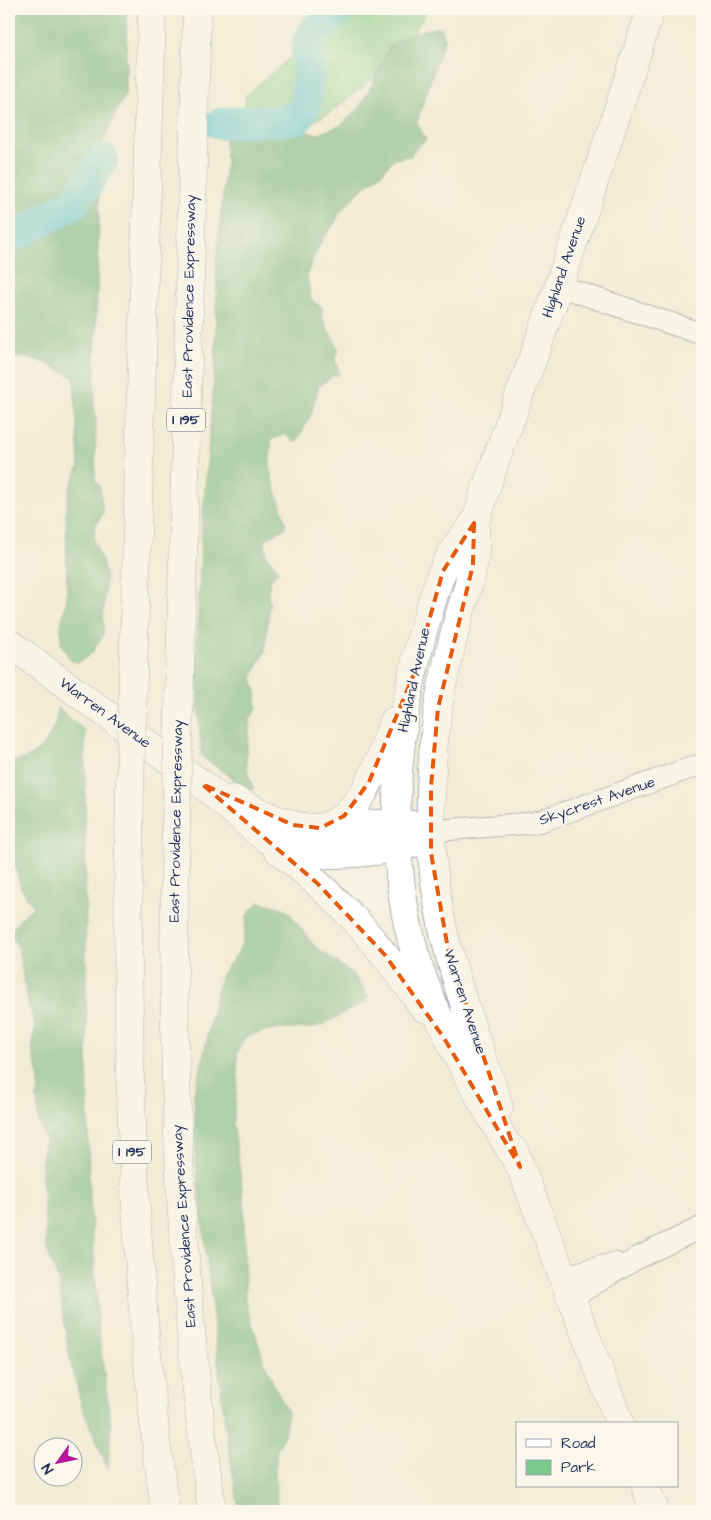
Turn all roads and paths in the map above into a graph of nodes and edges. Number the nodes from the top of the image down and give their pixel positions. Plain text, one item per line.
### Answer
1 (152, 9) edge
2 (197, 9) edge
3 (650, 9) edge
4 (559, 286) junction
5 (702, 334) edge
6 (474, 523) junction
7 (9, 642) edge
8 (414, 674) junction
9 (702, 764) edge
10 (202, 784) junction
11 (320, 828) junction
12 (430, 832) junction
13 (397, 836) junction
14 (265, 838) junction
15 (475, 1090) junction
16 (520, 1167) junction
17 (702, 1227) edge
18 (567, 1288) junction
19 (619, 1422) edge
20 (646, 1488) edge
21 (165, 1511) edge
22 (212, 1511) edge
23 (654, 1511) edge

1 - 21 main road, I 195, bridge
2 - 22 main road, East Providence Expressway / I 195, bridge
3 - 4 main road, Highland Avenue
4 - 5 street
4 - 6 main road, Highland Avenue
6 - 8 main road, Highland Avenue
6 - 12 main road, Highland Avenue
7 - 10 main road, Warren Avenue
8 - 11 main road
8 - 13 main road, Highland Avenue
9 - 12 street, Skycrest Avenue
10 - 11 main road, Warren Avenue
10 - 14 main road, Warren Avenue
11 - 13 main road, Warren Avenue
12 - 13 main road, Warren Avenue
12 - 16 main road, Warren Avenue
13 - 14 main road, Warren Avenue
13 - 15 main road, Warren Avenue
14 - 15 main road
15 - 16 main road, Warren Avenue
16 - 18 main road, Warren Avenue
17 - 18 street
18 - 19 main road, Warren Avenue
20 - 23 main road

